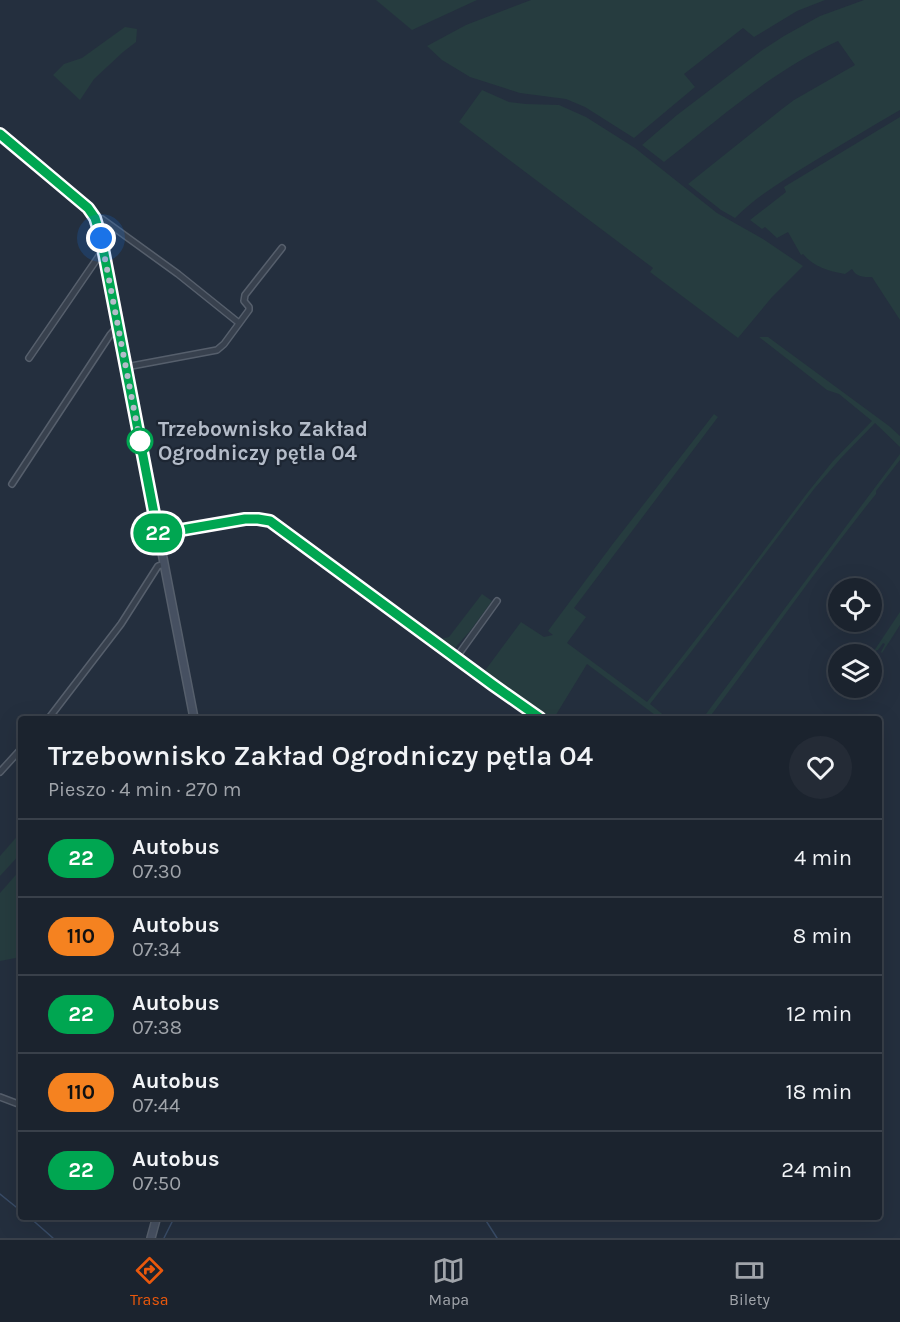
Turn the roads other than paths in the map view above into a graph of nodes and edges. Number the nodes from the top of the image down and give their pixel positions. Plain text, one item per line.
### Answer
1 (0, 134) edge
2 (95, 218) junction
3 (282, 248) dead end
4 (104, 253) junction
5 (239, 323) junction
6 (118, 326) junction
7 (29, 358) dead end
8 (126, 367) junction
9 (12, 484) dead end
10 (158, 534) junction
11 (164, 564) junction
12 (497, 601) dead end
13 (456, 658) junction
14 (51, 716) edge
15 (194, 716) edge
16 (537, 716) edge
17 (18, 752) edge
18 (0, 772) edge
19 (0, 1096) edge
20 (18, 1104) edge
21 (156, 1220) edge
22 (151, 1238) edge

1 - 2 street
2 - 4 street
2 - 5 street
3 - 5 street
4 - 6 street
4 - 7 street
5 - 8 street
6 - 8 street
6 - 9 street
8 - 10 street
10 - 11 street
10 - 13 street
11 - 14 street
11 - 15 street
12 - 13 street
13 - 16 street
17 - 18 street
19 - 20 street
21 - 22 street

